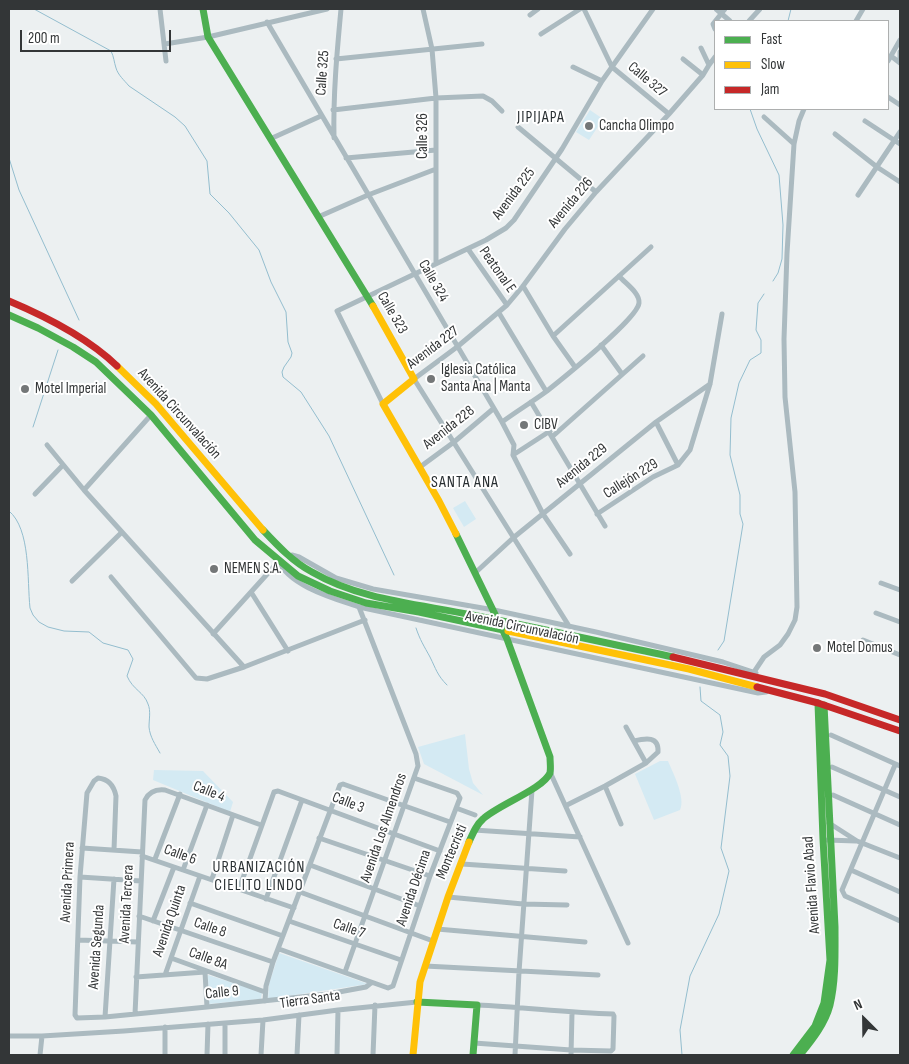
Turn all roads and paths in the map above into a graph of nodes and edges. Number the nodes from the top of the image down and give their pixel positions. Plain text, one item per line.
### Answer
1 (160, 9) edge
2 (203, 9) edge
3 (327, 9) edge
4 (341, 9) edge
5 (424, 9) edge
6 (538, 9) edge
7 (582, 9) edge
8 (653, 9) edge
9 (716, 9) edge
10 (760, 9) edge
11 (863, 9) edge
12 (724, 11) edge
13 (530, 15) dead end
14 (750, 20) edge
15 (857, 20) edge
16 (266, 22) junction
17 (541, 34) dead end
18 (208, 36) junction
19 (900, 40) edge
20 (165, 44) junction
21 (482, 44) dead end
22 (701, 48) dead end
23 (432, 49) junction
24 (900, 52) edge
25 (714, 58) edge
26 (890, 58) edge
27 (683, 59) dead end
28 (336, 60) junction
29 (166, 61) dead end
30 (900, 63) edge
31 (709, 65) junction
32 (573, 67) dead end
33 (612, 67) junction
34 (703, 75) junction
35 (602, 81) junction
36 (436, 98) junction
37 (889, 98) edge
38 (900, 105) edge
39 (333, 110) junction
40 (804, 110) edge
41 (502, 111) dead end
42 (669, 114) junction
43 (321, 116) junction
44 (764, 117) dead end
45 (865, 121) dead end
46 (518, 127) dead end
47 (900, 132) edge
48 (834, 134) dead end
49 (334, 138) junction
50 (270, 139) junction
51 (895, 140) junction
52 (794, 144) junction
53 (900, 144) edge
54 (436, 150) junction
55 (346, 158) junction
56 (556, 158) junction
57 (877, 167) junction
58 (436, 169) junction
59 (900, 182) edge
60 (596, 192) junction
61 (368, 195) junction
62 (858, 195) dead end
63 (318, 217) junction
64 (651, 247) dead end
65 (468, 249) junction
66 (436, 263) junction
67 (414, 274) junction
68 (619, 276) junction
69 (523, 286) junction
70 (367, 296) junction
71 (9, 301) edge
72 (507, 305) junction
73 (499, 313) junction
74 (722, 314) dead end
75 (9, 315) edge
76 (553, 336) junction
77 (601, 345) junction
78 (457, 347) junction
79 (643, 356) dead end
80 (575, 367) junction
81 (622, 374) junction
82 (414, 379) junction
83 (710, 384) junction
84 (546, 391) junction
85 (531, 402) junction
86 (383, 404) junction
87 (493, 409) junction
88 (150, 415) junction
89 (168, 418) junction
90 (502, 422) junction
91 (656, 422) junction
92 (160, 426) junction
93 (551, 434) junction
94 (454, 442) junction
95 (47, 445) dead end
96 (512, 455) junction
97 (63, 465) junction
98 (678, 465) junction
99 (420, 467) junction
100 (579, 484) junction
101 (84, 490) junction
102 (35, 494) dead end
103 (543, 514) junction
104 (597, 514) junction
105 (605, 526) dead end
106 (122, 532) junction
107 (513, 538) junction
108 (285, 553) junction
109 (570, 554) dead end
110 (279, 561) junction
111 (475, 572) junction
112 (110, 577) dead end
113 (72, 580) dead end
114 (881, 583) dead end
115 (900, 590) edge
116 (251, 592) junction
117 (359, 607) junction
118 (494, 610) junction
119 (876, 613) dead end
120 (365, 620) junction
121 (900, 622) edge
122 (569, 626) junction
123 (213, 634) junction
124 (507, 639) junction
125 (863, 640) dead end
126 (288, 651) junction
127 (900, 655) edge
128 (244, 667) junction
129 (754, 672) junction
130 (775, 682) junction
131 (773, 691) junction
132 (821, 704) junction
133 (900, 720) edge
134 (626, 727) dead end
135 (900, 731) edge
136 (831, 735) dead end
137 (634, 741) junction
138 (646, 763) junction
139 (898, 765) edge
140 (832, 767) dead end
141 (550, 772) junction
142 (414, 778) junction
143 (605, 786) junction
144 (532, 790) junction
145 (884, 790) junction
146 (180, 794) junction
147 (833, 795) dead end
148 (147, 796) joint
149 (900, 797) edge
150 (302, 800) junction
151 (207, 805) junction
152 (405, 805) junction
153 (566, 805) junction
154 (456, 808) junction
155 (329, 809) junction
156 (874, 813) junction
157 (233, 815) junction
158 (475, 815) dead end
159 (450, 822) junction
160 (826, 823) junction
161 (261, 824) junction
162 (621, 824) dead end
163 (900, 825) edge
164 (474, 830) junction
165 (395, 834) junction
166 (528, 834) junction
167 (580, 837) junction
168 (319, 838) junction
169 (826, 839) junction
170 (859, 842) junction
171 (82, 848) junction
172 (114, 850) junction
173 (440, 851) junction
174 (142, 854) junction
175 (900, 858) edge
176 (155, 859) junction
177 (385, 861) junction
178 (462, 864) junction
179 (310, 865) junction
180 (174, 867) junction
181 (526, 868) junction
182 (183, 870) junction
183 (851, 870) junction
184 (565, 871) dead end
185 (200, 876) junction
186 (430, 876) junction
187 (80, 877) junction
188 (114, 879) junction
189 (212, 879) junction
190 (141, 881) junction
191 (239, 889) junction
192 (376, 889) junction
193 (300, 892) junction
194 (900, 892) edge
195 (448, 897) junction
196 (266, 899) junction
197 (190, 903) junction
198 (523, 904) junction
199 (567, 905) dead end
200 (420, 906) junction
201 (294, 908) junction
202 (900, 914) edge
203 (139, 916) junction
204 (366, 918) junction
205 (153, 921) junction
206 (289, 921) junction
207 (899, 921) edge
208 (437, 929) junction
209 (180, 931) junction
210 (411, 934) junction
211 (283, 936) junction
212 (521, 936) junction
213 (78, 940) junction
214 (433, 941) junction
215 (109, 942) junction
216 (138, 942) junction
217 (585, 942) dead end
218 (628, 943) dead end
219 (356, 945) junction
220 (279, 949) junction
221 (171, 958) junction
222 (401, 960) junction
223 (273, 962) junction
224 (425, 966) junction
225 (205, 972) junction
226 (345, 972) junction
227 (519, 972) junction
228 (165, 975) junction
229 (598, 975) dead end
230 (136, 977) junction
231 (371, 982) junction
232 (265, 992) junction
233 (265, 1001) junction
234 (417, 1002) junction
235 (375, 1005) junction
236 (477, 1005) junction
237 (207, 1007) junction
238 (518, 1007) junction
239 (338, 1010) junction
240 (572, 1013) junction
241 (135, 1014) junction
242 (299, 1015) junction
243 (75, 1016) joint
244 (105, 1017) junction
245 (262, 1020) junction
246 (225, 1023) junction
247 (208, 1024) junction
248 (165, 1027) junction
249 (9, 1036) edge
250 (42, 1036) junction
251 (474, 1043) junction
252 (516, 1046) junction
253 (571, 1053) edge
254 (40, 1055) edge
255 (165, 1055) edge
256 (207, 1055) edge
257 (225, 1055) edge
258 (261, 1055) edge
259 (297, 1055) edge
260 (337, 1055) edge
261 (373, 1055) edge
262 (413, 1055) edge
263 (473, 1055) edge
264 (515, 1055) edge
265 (793, 1055) edge
266 (800, 1055) edge

1 - 20 street
2 - 18 main road, Calle 323
3 - 16 street
4 - 28 street, Calle 325
5 - 23 street, Calle 326
6 - 13 street
7 - 17 street
7 - 33 street, Calle 327
8 - 33 street, Avenida 225
9 - 12 street
10 - 14 street
11 - 15 street
16 - 18 street
16 - 43 street, Calle 324
18 - 20 street
18 - 50 main road, Calle 323
19 - 26 street
20 - 29 street
21 - 23 street
22 - 31 street
23 - 28 street
23 - 36 street, Calle 326
24 - 30 street
25 - 31 street, Avenida 226
26 - 30 street
27 - 34 street
28 - 39 street, Calle 325
31 - 34 street, Avenida 226
32 - 35 street
33 - 35 street, Avenida 225
33 - 42 street, Calle 327
34 - 42 street, Avenida 226
35 - 56 street, Avenida 225
36 - 39 street
36 - 41 street
36 - 54 street, Calle 326
37 - 38 street
39 - 49 street, Calle 325
40 - 52 street
42 - 60 street, Avenida 226
43 - 49 street, Calle 324
43 - 50 street
44 - 52 street
45 - 51 street
46 - 56 street
47 - 51 street
48 - 57 street
49 - 55 street, Calle 324
50 - 63 main road, Calle 323
51 - 53 street
51 - 57 street
52 - 129 street
54 - 55 street
54 - 58 street, Calle 326
55 - 61 street, Calle 324
56 - 60 street
56 - 65 street, Avenida 225
57 - 59 street
57 - 62 street
58 - 61 street
58 - 66 street, Calle 326
60 - 69 street, Avenida 226
61 - 63 street
61 - 67 street, Calle 324
63 - 70 main road, Calle 323
64 - 68 street
65 - 66 street, Avenida 225
65 - 72 street, Peatonal E
66 - 67 street, Avenida 225
67 - 70 street, Avenida 225
67 - 78 street, Calle 324
68 - 76 street
68 - 77 street
69 - 72 street, Avenida 226
69 - 76 street
70 - 82 main road, Calle 323
70 - 86 street, Avenida 225
71 - 89 main road, Avenida Circunvalación
72 - 73 street, Avenida 226
73 - 78 street, Avenida 227
73 - 84 street
74 - 83 street
75 - 88 main road, Avenida Circunvalación
76 - 80 street
77 - 80 street
77 - 81 street
78 - 82 street, Avenida 227
78 - 87 street, Calle 324
79 - 81 street
80 - 84 street
81 - 93 street
82 - 86 main road, Avenida 227
82 - 94 street, Calle 323
83 - 91 street, Avenida 229
83 - 98 street
84 - 85 street
85 - 90 street
85 - 93 street
86 - 99 main road
87 - 90 street, Calle 324
87 - 94 street, Avenida 228
88 - 92 main road, Avenida Circunvalación
88 - 101 street
89 - 92 main road
89 - 108 main road, Avenida Circunvalación
90 - 96 street, Calle 324
91 - 98 street
91 - 100 street, Avenida 229
92 - 110 main road, Avenida Circunvalación
93 - 96 street
93 - 100 street
94 - 99 street, Avenida 228
94 - 107 street, Calle 323
95 - 97 street
96 - 103 street, Calle 324
97 - 101 street
97 - 102 street
98 - 104 street, Callejón 229
99 - 111 main road
100 - 103 street, Avenida 229
100 - 104 street
101 - 106 street
103 - 107 street, Avenida 229
103 - 109 street, Calle 324
104 - 105 street
106 - 113 street
106 - 123 street
107 - 111 street, Avenida 229
107 - 122 street, Calle 323
108 - 118 street, Avenida Circunvalación
108 - 130 main road, Avenida Circunvalación
110 - 116 street
110 - 117 street, Avenida Circunvalación
110 - 131 main road, Avenida Circunvalación
111 - 118 main road
112 - 128 street
114 - 115 street
116 - 123 street
116 - 126 street
117 - 120 street, Avenida Los Almendros
117 - 124 street, Avenida Circunvalación
118 - 122 street, Avenida Circunvalación
118 - 124 main road
119 - 121 street
120 - 126 street
120 - 142 street, Avenida Los Almendros
122 - 129 street, Avenida Circunvalación
123 - 128 street
124 - 131 street, Avenida Circunvalación
124 - 141 main road
125 - 127 street
126 - 128 street
129 - 130 street, Avenida Circunvalación
130 - 133 main road, Avenida Circunvalación
131 - 132 main road, Avenida Circunvalación
132 - 135 main road, Avenida Circunvalación
132 - 160 main road, Avenida Flavio Abad
134 - 137 street
136 - 139 street
137 - 138 street
137 - 138 street
138 - 143 street
139 - 145 street
140 - 145 street
141 - 144 main road, Montecristi
141 - 153 street
142 - 152 street, Avenida Los Almendros
142 - 154 street, Avenida Décima
143 - 153 street
143 - 162 street
144 - 164 main road, Montecristi
144 - 166 street
145 - 149 street
145 - 156 street
146 - 148 street, Calle 4
146 - 151 street, Calle 4
146 - 176 street
147 - 156 street
148 - 174 street, Avenida Tercera
150 - 155 street, Calle 3
150 - 161 street, Calle 3
150 - 196 street
151 - 157 street, Calle 4
151 - 182 street, Avenida Quinta
152 - 155 street
152 - 159 street
152 - 165 street, Avenida Los Almendros
153 - 167 street
154 - 158 street
154 - 159 street, Avenida Décima
155 - 165 street, Calle 3
155 - 168 street
156 - 163 street
156 - 170 street
157 - 161 street, Calle 4
157 - 189 street
159 - 173 street, Avenida Décima
160 - 169 main road, Avenida Flavio Abad
160 - 170 street
161 - 191 street
164 - 166 street
164 - 178 main road, Montecristi
165 - 173 street, Calle 3
165 - 177 street, Avenida Los Almendros
166 - 167 street
166 - 181 street
167 - 218 street
168 - 177 street
168 - 179 street
169 - 170 street
169 - 265 main road, Avenida Flavio Abad
169 - 266 main road, Avenida Flavio Abad
170 - 175 street
170 - 183 street
171 - 172 street, Calle 6
171 - 172 street, Avenida Primera
171 - 187 street, Avenida Primera
172 - 174 street, Calle 6
173 - 186 street, Avenida Décima
174 - 176 street, Calle 6
174 - 190 street, Avenida Tercera
176 - 180 street, Calle 6
177 - 186 street
177 - 192 street, Avenida Los Almendros
178 - 181 street
178 - 195 main road, Montecristi
179 - 192 street
179 - 193 street
180 - 182 street, Calle 6
180 - 205 street
181 - 184 street
181 - 198 street
182 - 185 street, Calle 6
183 - 194 street
183 - 207 street
185 - 189 street, Calle 6
185 - 197 street, Avenida Quinta
186 - 200 street, Avenida Décima
187 - 188 street
187 - 213 street, Avenida Primera
188 - 190 street
188 - 215 street, Avenida Segunda
189 - 191 street, Calle 6
190 - 203 street, Avenida Tercera
191 - 196 street, Calle 6
192 - 200 street
192 - 204 street, Avenida Los Almendros
193 - 201 street
193 - 204 street
195 - 198 street
195 - 208 main road, Montecristi
196 - 201 street, Calle 6
197 - 209 street, Avenida Quinta
197 - 211 street
198 - 199 street
198 - 212 street
200 - 210 street, Avenida Décima
201 - 206 street
202 - 207 street
203 - 205 street, Calle 8
203 - 216 street, Avenida Tercera
204 - 210 street
204 - 219 street, Avenida Los Almendros
205 - 209 street, Calle 8
206 - 211 street
206 - 219 street, Calle 7
208 - 212 street
208 - 214 main road, Montecristi
209 - 221 street, Avenida Quinta
209 - 223 street, Calle 8
210 - 214 street
210 - 222 street, Avenida Décima
211 - 220 street
212 - 217 street
212 - 227 street
213 - 215 street
213 - 243 street, Avenida Primera
214 - 224 main road, Montecristi
215 - 216 street
215 - 244 street, Avenida Segunda
216 - 230 street, Avenida Tercera
219 - 222 street, Calle 7
219 - 226 street, Avenida Los Almendros
220 - 223 street
220 - 226 street
221 - 225 street, Calle 8A
221 - 228 street, Avenida Quinta
222 - 231 street, Avenida Décima
223 - 232 street
224 - 227 street
224 - 234 main road, Montecristi
225 - 228 street
225 - 232 street, Calle 8A
225 - 237 street
226 - 231 street
227 - 229 street
227 - 238 street
228 - 230 street
230 - 241 street, Avenida Tercera
231 - 233 street, Calle 9
232 - 233 street
233 - 237 street, Calle 9
234 - 235 street, Tierra Santa
234 - 236 main road, Tierra Santa
234 - 262 main road, Montecristi
235 - 239 street, Tierra Santa
235 - 261 street
236 - 238 street, Tierra Santa
236 - 251 main road
237 - 241 street, Calle 9
238 - 240 street, Tierra Santa
238 - 252 street
239 - 242 street, Tierra Santa
239 - 260 street
240 - 253 street
240 - 253 street, Tierra Santa
241 - 244 street, Calle 9
242 - 245 street, Tierra Santa
242 - 259 street
243 - 244 street, Calle 9
245 - 246 street, Tierra Santa
245 - 258 street
246 - 247 street, Tierra Santa
246 - 257 street
247 - 248 street, Tierra Santa
247 - 256 street
248 - 250 street, Tierra Santa
248 - 255 street
249 - 250 street, Tierra Santa
250 - 254 street
251 - 252 street
251 - 263 main road
252 - 253 street
252 - 264 street

